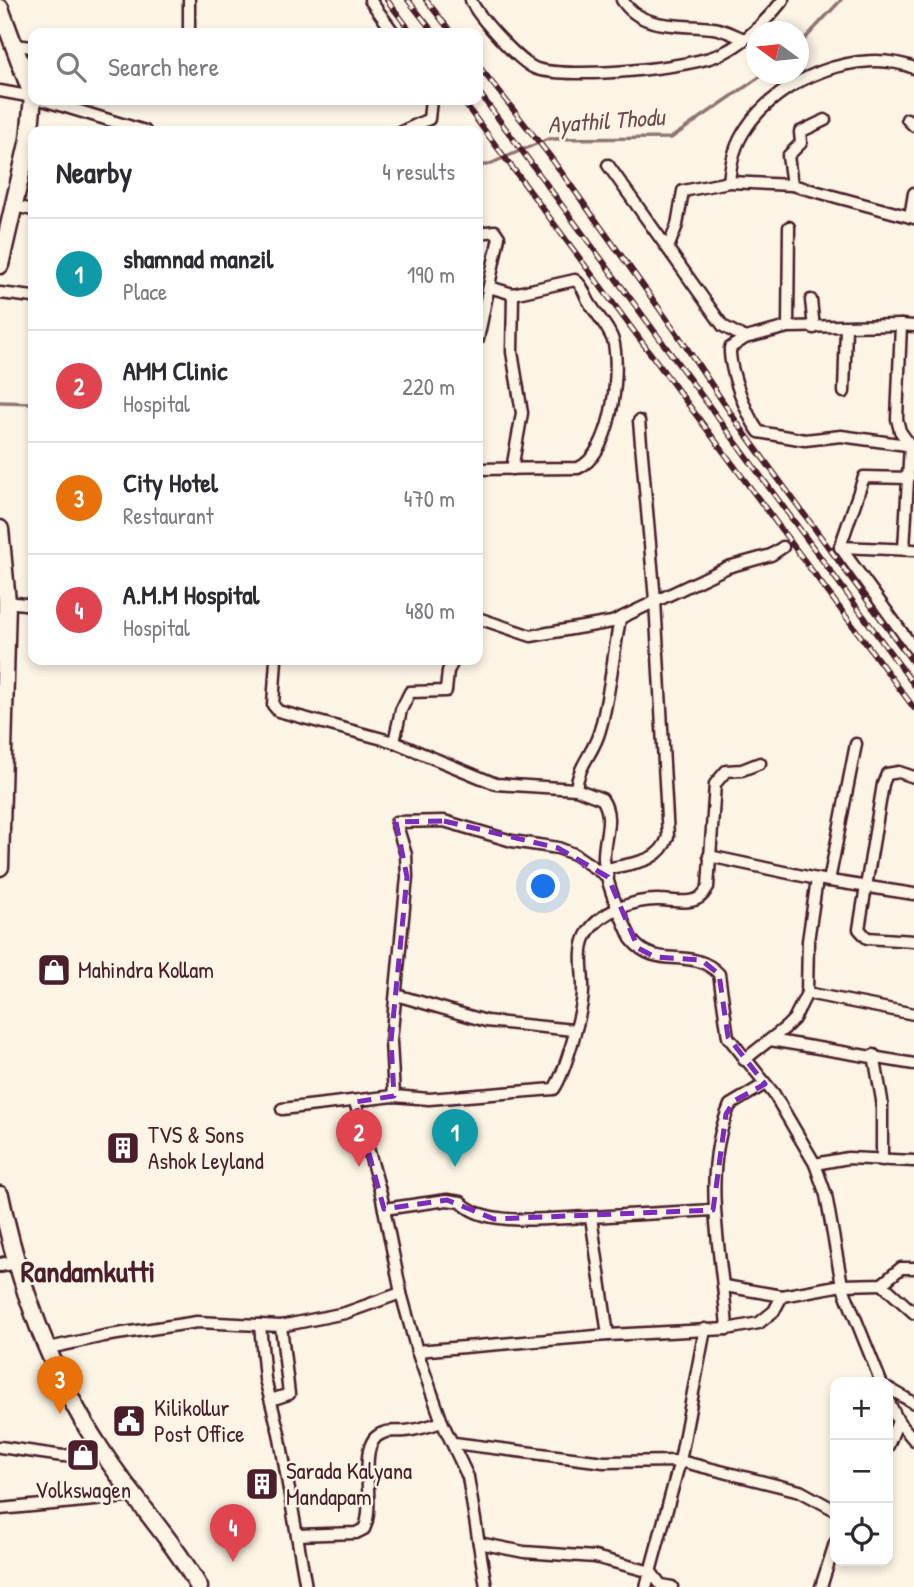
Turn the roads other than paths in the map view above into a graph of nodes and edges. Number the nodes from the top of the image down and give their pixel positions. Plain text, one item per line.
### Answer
1 (189, 0) edge
2 (370, 0) edge
3 (471, 0) edge
4 (622, 0) edge
5 (783, 0) edge
6 (0, 8) edge
7 (188, 28) edge
8 (390, 28) edge
9 (744, 39) junction
10 (12, 45) junction
11 (28, 47) edge
12 (914, 68) edge
13 (28, 85) edge
14 (0, 91) edge
15 (28, 96) edge
16 (32, 105) edge
17 (59, 105) edge
18 (430, 105) edge
19 (825, 120) dead end
20 (30, 126) edge
21 (129, 126) edge
22 (414, 126) edge
23 (28, 143) edge
24 (608, 165) dead end
25 (729, 182) junction
26 (792, 184) junction
27 (914, 192) edge
28 (14, 206) junction
29 (28, 209) edge
30 (912, 218) edge
31 (789, 227) dead end
32 (483, 232) edge
33 (668, 248) junction
34 (0, 265) edge
35 (489, 287) junction
36 (0, 293) edge
37 (513, 294) junction
38 (28, 296) edge
39 (811, 300) dead end
40 (483, 315) edge
41 (901, 325) junction
42 (914, 326) edge
43 (788, 327) junction
44 (846, 327) junction
45 (814, 328) junction
46 (745, 338) junction
47 (844, 392) dead end
48 (639, 421) dead end
49 (912, 446) edge
50 (483, 469) edge
51 (512, 469) junction
52 (909, 478) junction
53 (0, 529) edge
54 (783, 547) dead end
55 (840, 547) junction
56 (909, 550) edge
57 (655, 600) junction
58 (8, 602) junction
59 (28, 604) edge
60 (620, 619) junction
61 (483, 620) edge
62 (3, 637) edge
63 (914, 649) edge
64 (276, 665) edge
65 (451, 665) edge
66 (394, 742) junction
67 (856, 744) dead end
68 (760, 763) dead end
69 (914, 777) edge
70 (576, 789) junction
71 (1, 823) edge
72 (709, 856) junction
73 (0, 866) edge
74 (607, 873) junction
75 (817, 879) junction
76 (829, 881) junction
77 (865, 886) junction
78 (914, 894) edge
79 (619, 909) junction
80 (914, 941) edge
81 (807, 993) junction
82 (396, 995) junction
83 (914, 1014) edge
84 (573, 1030) junction
85 (770, 1040) junction
86 (874, 1055) junction
87 (744, 1060) junction
88 (914, 1064) edge
89 (765, 1084) junction
90 (394, 1096) junction
91 (355, 1102) junction
92 (282, 1109) dead end
93 (882, 1160) junction
94 (914, 1161) edge
95 (815, 1164) junction
96 (0, 1195) edge
97 (384, 1209) junction
98 (713, 1210) junction
99 (591, 1217) junction
100 (19, 1262) junction
101 (0, 1265) edge
102 (914, 1268) edge
103 (882, 1284) junction
104 (842, 1285) junction
105 (725, 1286) junction
106 (401, 1293) junction
107 (782, 1296) junction
108 (914, 1313) edge
109 (260, 1325) junction
110 (281, 1326) junction
111 (705, 1329) junction
112 (727, 1329) junction
113 (608, 1335) junction
114 (49, 1348) junction
115 (417, 1351) junction
116 (879, 1377) edge
117 (893, 1391) edge
118 (274, 1399) dead end
119 (914, 1402) edge
120 (893, 1410) edge
121 (898, 1421) junction
122 (442, 1422) junction
123 (890, 1440) edge
124 (914, 1440) edge
125 (454, 1443) junction
126 (0, 1447) edge
127 (100, 1449) junction
128 (680, 1461) junction
129 (137, 1496) junction
130 (830, 1507) edge
131 (0, 1509) edge
132 (297, 1535) junction
133 (479, 1543) junction
134 (830, 1559) edge
135 (651, 1572) junction
136 (199, 1587) edge
137 (306, 1587) edge
138 (486, 1587) edge
139 (646, 1587) edge
140 (672, 1587) edge
141 (821, 1587) edge

1 - 7 street
2 - 8 street
3 - 9 street
4 - 9 street
5 - 9 street
6 - 10 main road
10 - 11 street
10 - 13 main road
12 - 25 street
14 - 15 street
16 - 20 main road
17 - 21 street
18 - 22 street
19 - 26 street
23 - 28 main road
24 - 33 street
25 - 26 street
25 - 33 street
26 - 30 street
27 - 30 street
28 - 29 street
28 - 34 main road
31 - 43 street
32 - 35 street
33 - 46 street
35 - 37 street
35 - 40 street
36 - 38 street
37 - 51 street
37 - 51 street
39 - 45 street
41 - 42 street
41 - 44 street
41 - 49 street
43 - 45 street
43 - 46 street
44 - 45 street
44 - 47 street
46 - 49 street
48 - 57 street
49 - 52 street
50 - 51 street
52 - 55 street
52 - 56 street
53 - 58 main road
54 - 57 street
55 - 56 street
55 - 63 street
57 - 60 street
57 - 74 street
58 - 59 street
58 - 62 main road
60 - 61 street
60 - 70 street
62 - 71 main road
64 - 66 street
65 - 66 street
66 - 70 street
67 - 76 street
68 - 72 street
69 - 77 street
70 - 74 street
71 - 73 main road
72 - 75 street
72 - 79 street
74 - 79 street
74 - 82 street
75 - 76 street
75 - 81 street
76 - 77 street
77 - 78 street
77 - 80 street
79 - 84 street
79 - 87 street
81 - 83 street
81 - 85 street
82 - 84 street
82 - 90 street
84 - 90 street
85 - 86 street
85 - 87 street
86 - 88 street
86 - 93 street
87 - 89 street
89 - 95 street
89 - 98 street
90 - 91 street
91 - 92 street
91 - 97 street
93 - 94 street
93 - 95 street
95 - 104 street
96 - 100 main road
97 - 99 street
97 - 106 street
98 - 99 street
98 - 105 street
99 - 113 street
100 - 101 street
100 - 114 main road
102 - 103 street
103 - 104 street
103 - 108 street
104 - 107 street
104 - 116 street
105 - 107 street
105 - 112 street
106 - 110 street
106 - 115 street
107 - 112 street
109 - 110 street
109 - 114 street
109 - 132 street
110 - 118 street
111 - 112 street
111 - 113 street
111 - 128 street
113 - 115 street
114 - 127 main road
115 - 122 street
117 - 119 street
120 - 121 street
121 - 123 street
121 - 124 street
122 - 125 street
122 - 132 street
125 - 128 street
125 - 133 street
126 - 127 street
127 - 129 main road
128 - 130 street
128 - 135 street
129 - 131 street
129 - 136 main road
132 - 137 street
133 - 135 street
133 - 138 street
134 - 141 street
135 - 139 street
135 - 140 street

